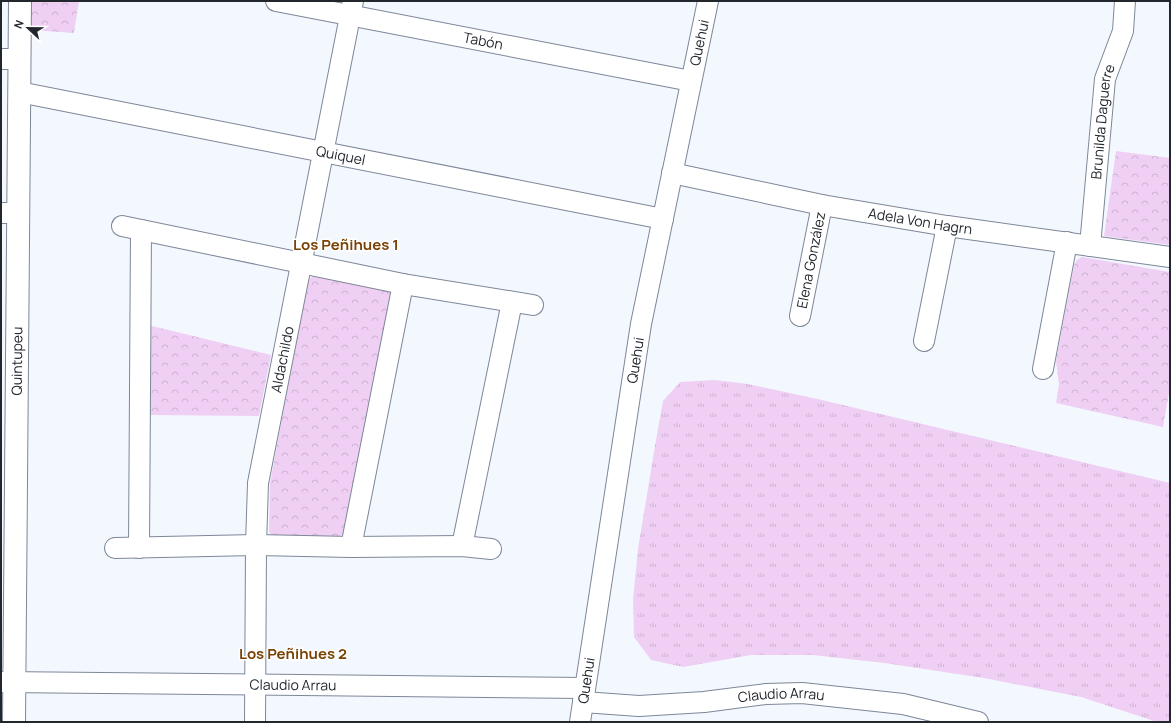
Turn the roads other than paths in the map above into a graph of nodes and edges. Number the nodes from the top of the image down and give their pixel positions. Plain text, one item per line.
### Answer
1 (20, 1) edge
2 (276, 1) edge
3 (708, 1) edge
4 (1125, 1) edge
5 (352, 8) edge
6 (10, 59) edge
7 (691, 82) junction
8 (19, 92) junction
9 (322, 153) junction
10 (672, 173) junction
11 (822, 205) junction
12 (9, 213) edge
13 (663, 219) junction
14 (122, 226) dead end
15 (946, 226) junction
16 (141, 230) junction
17 (1067, 242) junction
18 (1090, 246) junction
19 (1170, 257) edge
20 (301, 263) junction
21 (403, 284) junction
22 (512, 302) junction
23 (533, 304) dead end
24 (800, 316) dead end
25 (924, 341) dead end
26 (1043, 369) dead end
27 (256, 545) junction
28 (462, 546) junction
29 (351, 547) junction
30 (115, 548) dead end
31 (139, 548) junction
32 (491, 549) dead end
33 (7, 682) edge
34 (255, 684) junction
35 (584, 695) junction
36 (14, 722) edge
37 (255, 722) edge
38 (580, 722) edge
39 (978, 722) edge

1 - 6 street, Quintupeu
2 - 5 street, Tabón
3 - 7 street, Quehui
4 - 18 street, Brunilda Daguerre
5 - 7 street, Tabón
5 - 9 street, Aldachildo
6 - 8 street, Quintupeu
7 - 10 street, Quehui
8 - 9 street, Quiquel
8 - 12 street, Quintupeu
9 - 13 street, Quiquel
9 - 20 street, Aldachildo
10 - 11 street, Adela Von Hagrn
10 - 13 street, Quehui
11 - 15 street, Adela Von Hagrn
11 - 24 street, Elena González
12 - 33 street, Quintupeu
13 - 35 street, Quehui
14 - 16 street
15 - 17 street, Adela Von Hagrn
15 - 25 street
16 - 20 street
16 - 31 street
17 - 18 street, Adela Von Hagrn
17 - 26 street
18 - 19 street, Adela Von Hagrn
20 - 21 street
20 - 27 street, Aldachildo
21 - 22 street
21 - 29 street
22 - 23 street
22 - 28 street
27 - 29 street
27 - 31 street
27 - 34 street, Aldachildo
28 - 29 street
28 - 32 street
30 - 31 street
33 - 34 street, Claudio Arrau
33 - 36 street, Quintupeu
34 - 35 street, Claudio Arrau
34 - 37 street, Aldachildo
35 - 38 street, Quehui
35 - 39 street, Claudio Arrau

